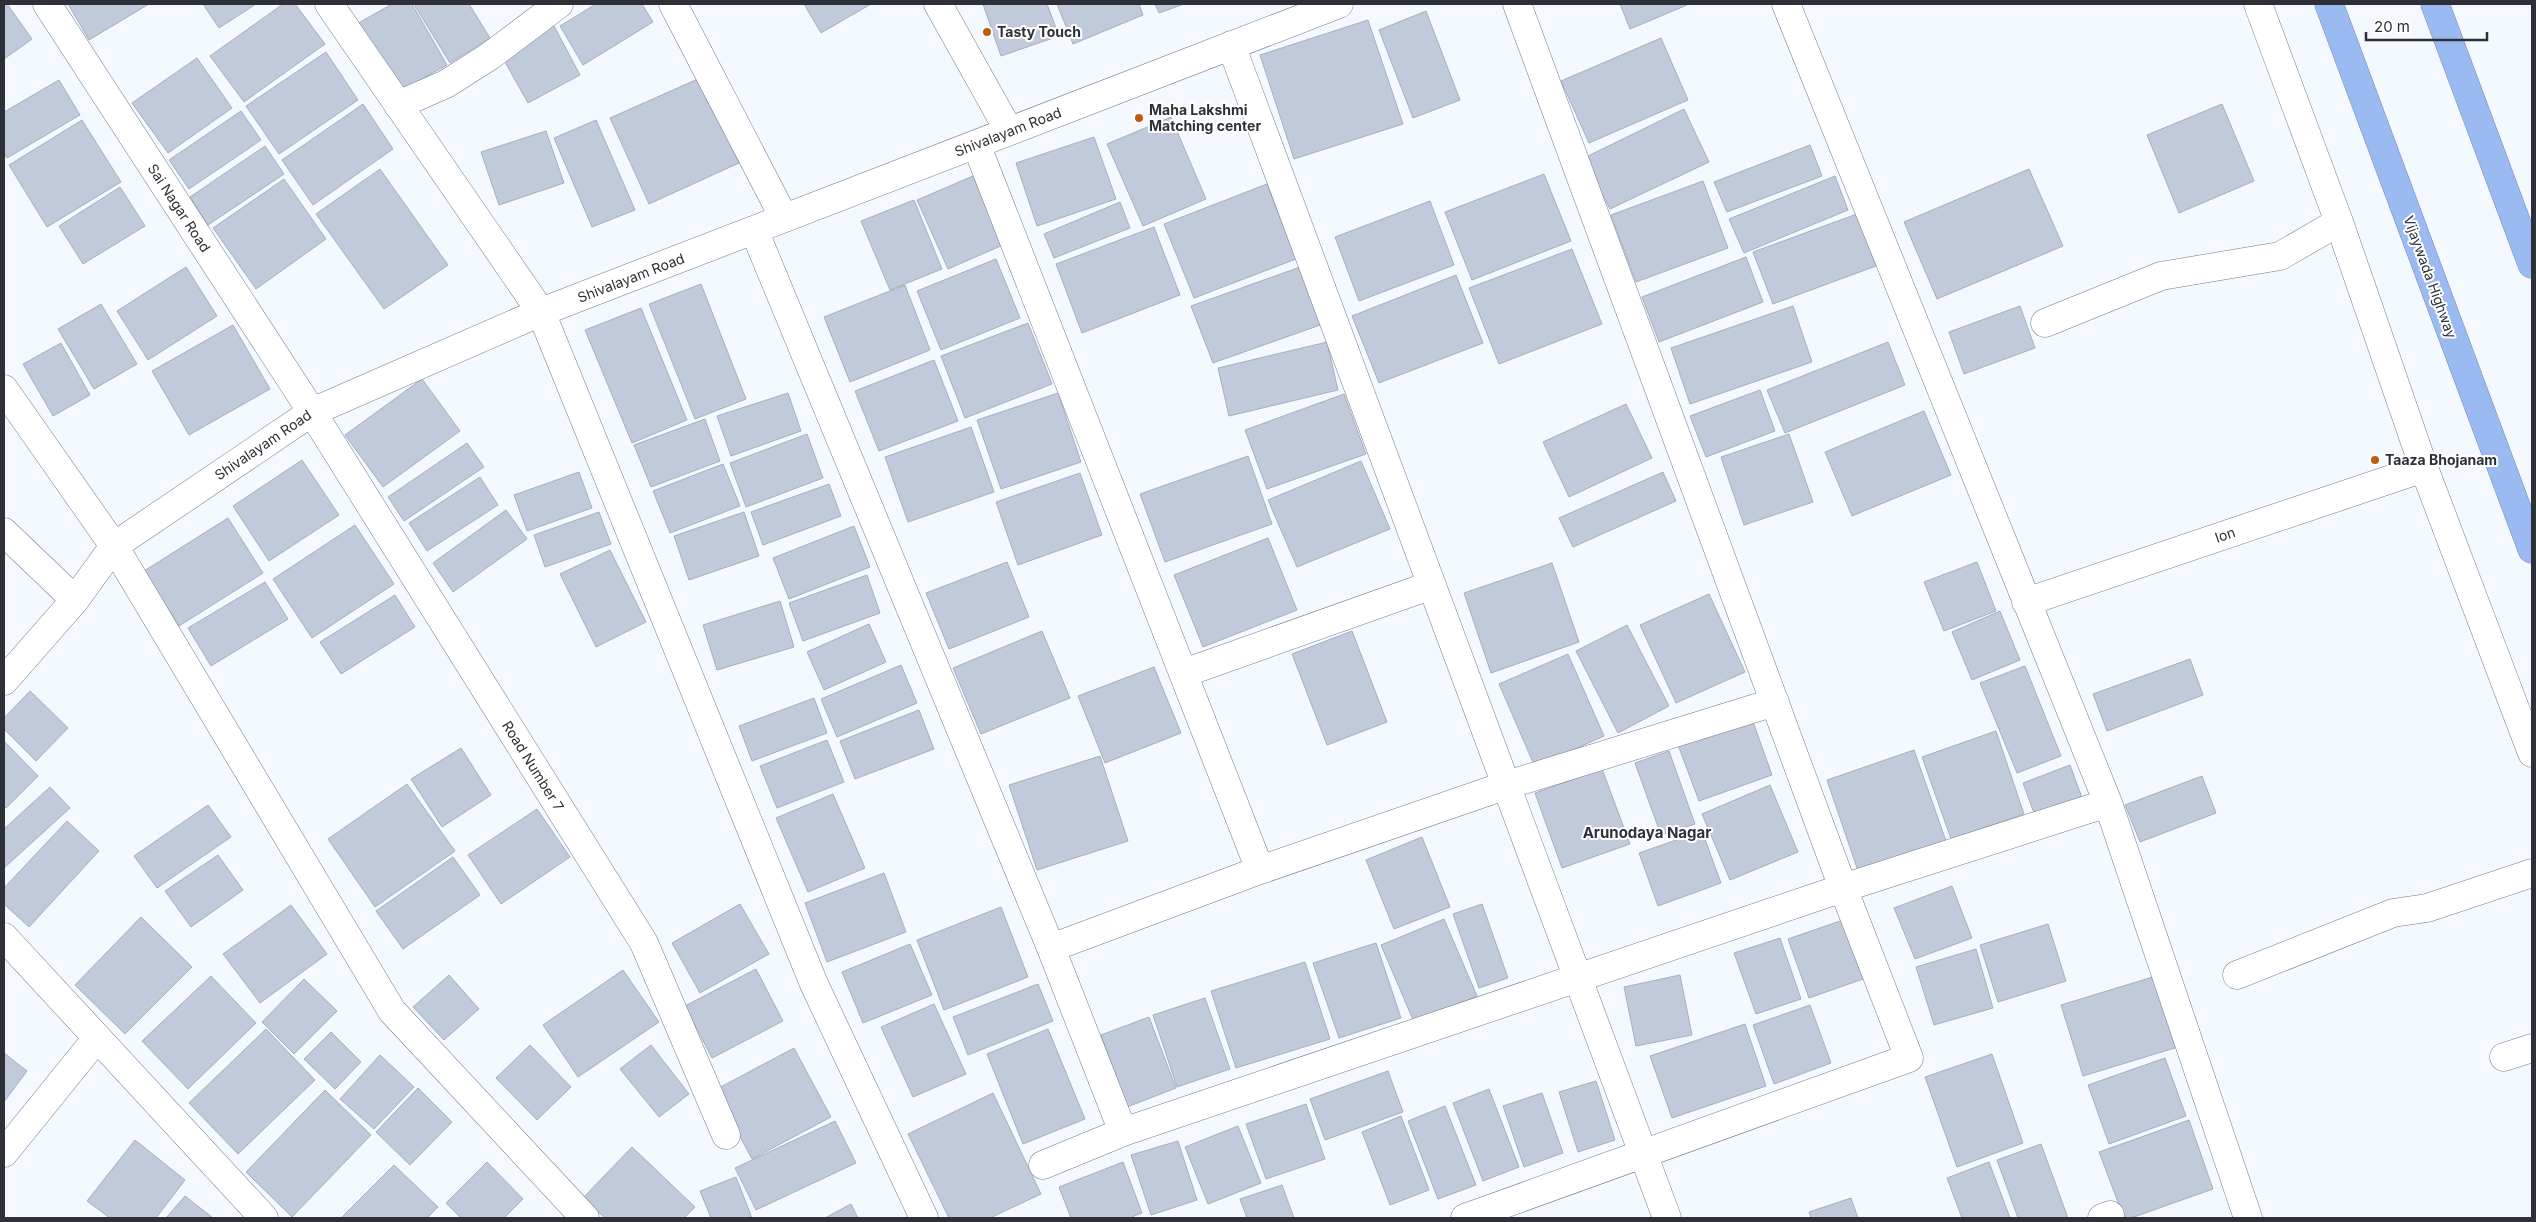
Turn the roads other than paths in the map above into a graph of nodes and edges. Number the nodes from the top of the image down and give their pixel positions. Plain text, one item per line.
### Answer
1 (46, 4) edge
2 (329, 4) edge
3 (559, 4) edge
4 (673, 4) edge
5 (938, 4) edge
6 (1339, 4) edge
7 (1517, 4) edge
8 (1786, 4) edge
9 (2258, 4) edge
10 (2330, 4) edge
11 (2435, 4) edge
12 (1231, 46) junction
13 (398, 105) junction
14 (1009, 131) junction
15 (976, 144) junction
16 (784, 218) junction
17 (2338, 222) junction
18 (754, 230) junction
19 (2532, 264) edge
20 (541, 312) junction
21 (2045, 323) dead end
22 (4, 389) edge
23 (312, 412) junction
24 (2424, 468) junction
25 (4, 532) edge
26 (114, 546) junction
27 (2532, 549) edge
28 (1432, 585) junction
29 (75, 600) junction
30 (2026, 602) junction
31 (1184, 673) junction
32 (4, 681) edge
33 (1775, 702) junction
34 (2532, 753) edge
35 (1507, 785) junction
36 (2108, 803) junction
37 (1260, 870) junction
38 (2532, 873) edge
39 (1843, 888) junction
40 (4, 937) edge
41 (1051, 948) junction
42 (2237, 975) dead end
43 (1579, 978) junction
44 (97, 1038) junction
45 (2532, 1048) edge
46 (2504, 1057) dead end
47 (1123, 1132) junction
48 (726, 1135) dead end
49 (4, 1153) edge
50 (1645, 1155) junction
51 (1042, 1165) dead end
52 (264, 1218) edge
53 (584, 1218) edge
54 (924, 1218) edge
55 (1465, 1218) edge
56 (1667, 1218) edge
57 (2248, 1218) edge

1 - 23 street, Sai Nagar Road
2 - 13 street
3 - 13 street
4 - 16 street
5 - 14 street
6 - 12 street, Shivalayam Road
7 - 33 street
8 - 30 street
9 - 17 street
10 - 27 highway, Vijaywada Highway
11 - 19 highway
12 - 14 street, Shivalayam Road
12 - 28 street
13 - 20 street
14 - 15 street, Shivalayam Road
15 - 16 street, Shivalayam Road
15 - 31 street
16 - 18 street, Shivalayam Road
17 - 21 street
17 - 24 street
18 - 20 street, Shivalayam Road
18 - 41 street
20 - 23 street, Shivalayam Road
20 - 54 street
22 - 26 street
23 - 26 street, Shivalayam Road
23 - 48 street, Road Number 7
24 - 30 street, Ion
24 - 34 street
25 - 29 street
26 - 29 street, Shivalayam Road
26 - 53 street
28 - 31 street
28 - 35 street
29 - 32 street, Shivalayam Road
30 - 36 street
31 - 37 street
33 - 35 street
33 - 39 street
35 - 37 street
35 - 43 street
36 - 39 street
36 - 57 street
37 - 41 street
38 - 42 street
39 - 43 street
39 - 50 street
40 - 44 street
41 - 47 street
43 - 47 street
43 - 50 street
44 - 49 street
44 - 52 street
45 - 46 street
47 - 51 street
50 - 55 street
50 - 56 street

